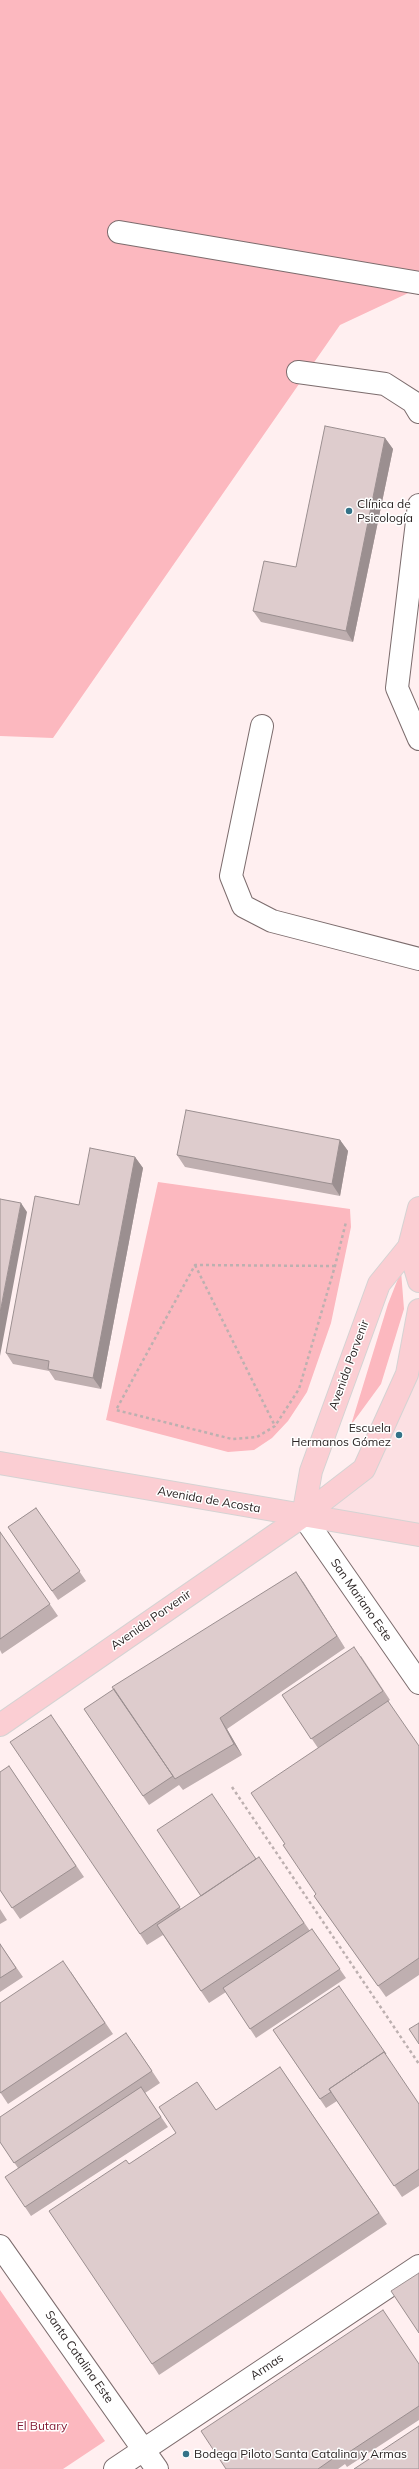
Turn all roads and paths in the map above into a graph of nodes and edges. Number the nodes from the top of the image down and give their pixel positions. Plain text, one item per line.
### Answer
1 (119, 232) dead end
2 (419, 283) edge
3 (298, 372) dead end
4 (419, 412) edge
5 (419, 505) edge
6 (262, 726) dead end
7 (419, 739) edge
8 (419, 959) edge
9 (419, 1208) edge
10 (346, 1222) dead end
11 (409, 1246) junction
12 (195, 1265) junction
13 (335, 1266) junction
14 (419, 1281) edge
15 (419, 1310) edge
16 (275, 1426) junction
17 (0, 1463) edge
18 (303, 1516) junction
19 (419, 1535) edge
20 (419, 1684) edge
21 (0, 1725) edge
22 (232, 1787) dead end
23 (419, 2064) edge
24 (0, 2246) edge
25 (419, 2266) edge
26 (143, 2449) junction
27 (115, 2469) edge
28 (157, 2469) edge

1 - 2 street
3 - 4 street
5 - 7 street
6 - 8 street
9 - 11 main road, Avenida Porvenir
10 - 13 path
11 - 14 main road
11 - 18 main road, Avenida Porvenir
12 - 13 path
12 - 16 path
12 - 16 path
13 - 16 path
15 - 18 main road, Avenida Porvenir
17 - 18 main road, Avenida de Acosta
18 - 19 main road, Avenida de Acosta
18 - 20 street, San Mariano Este
18 - 21 main road, Avenida Porvenir
22 - 23 path
24 - 26 street, Santa Catalina Este
25 - 26 street, Armas
26 - 27 street, Armas
26 - 28 street, Santa Catalina Este

